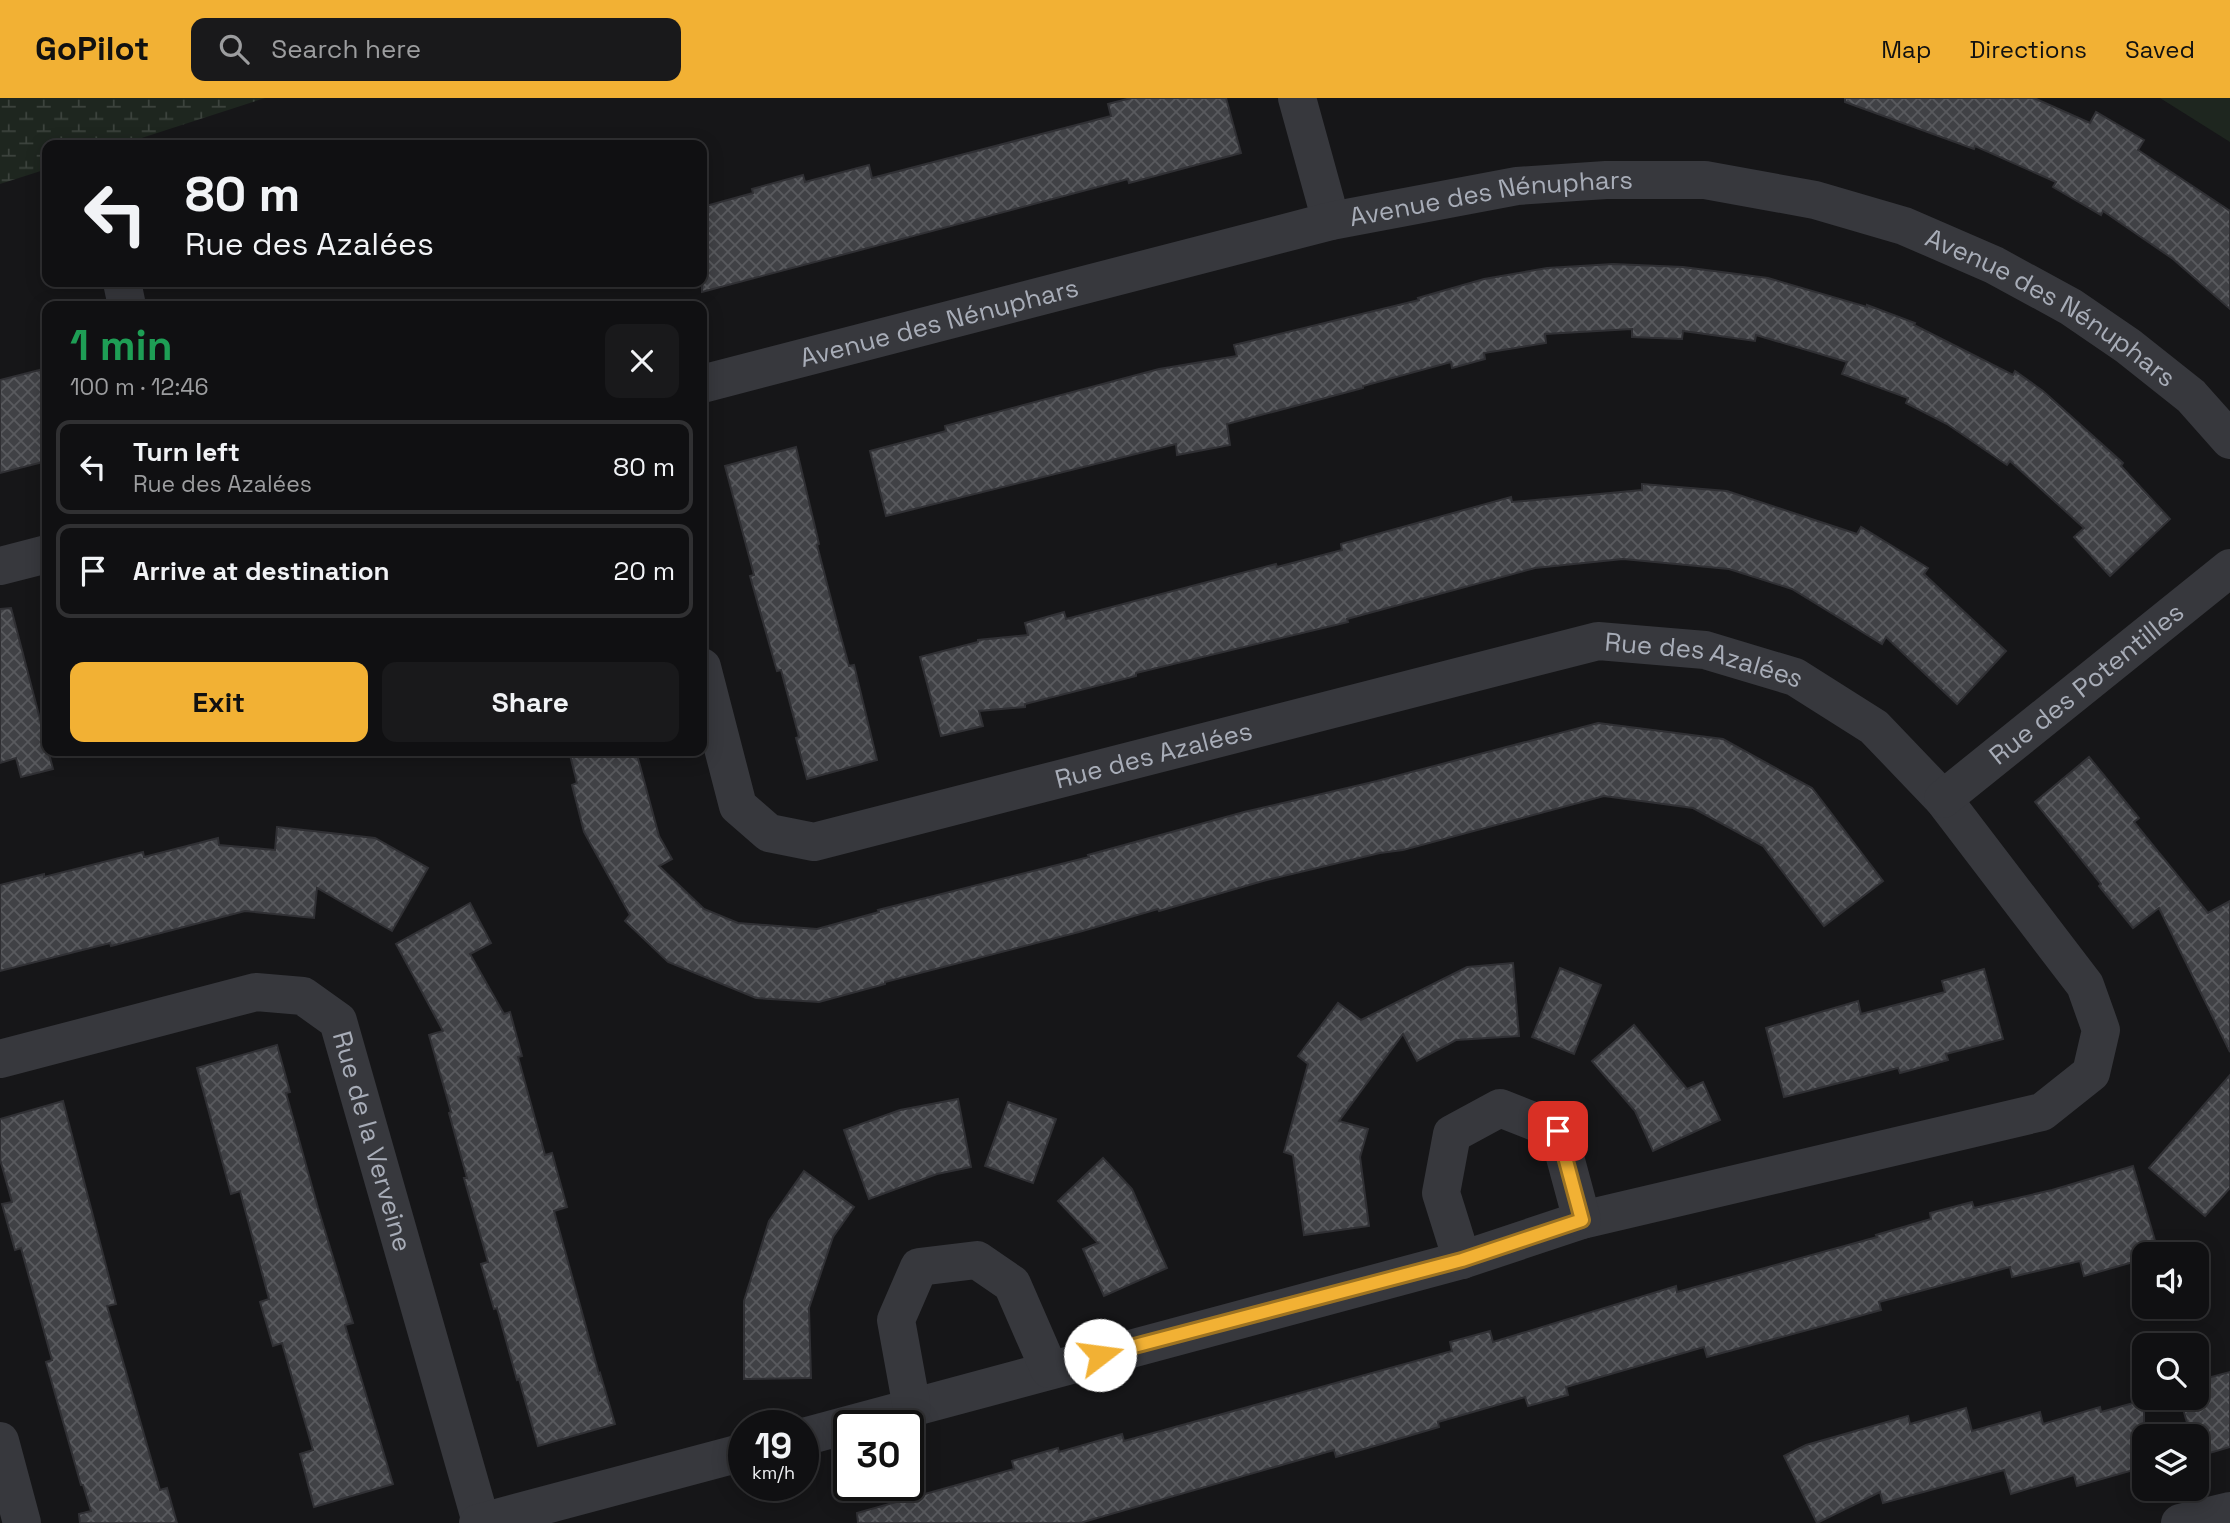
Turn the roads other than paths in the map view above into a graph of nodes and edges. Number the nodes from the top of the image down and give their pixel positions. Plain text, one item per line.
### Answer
1 (1297, 98) edge
2 (1331, 221) junction
3 (707, 383) edge
4 (2230, 440) edge
5 (42, 555) edge
6 (0, 566) edge
7 (2230, 568) edge
8 (707, 686) edge
9 (1943, 799) junction
10 (0, 1059) edge
11 (1582, 1220) junction
12 (1462, 1260) junction
13 (1049, 1369) junction
14 (912, 1408) junction
15 (819, 1433) edge
16 (0, 1441) edge
17 (728, 1456) edge
18 (2230, 1511) edge
19 (22, 1523) edge
20 (480, 1523) edge
21 (2180, 1523) edge

1 - 2 street
2 - 3 street, Avenue des Nénuphars
2 - 4 street, Avenue des Nénuphars
5 - 6 street
7 - 9 street, Rue des Potentilles
8 - 9 street, Rue des Azalées
9 - 11 street, Rue des Azalées
10 - 20 street, Rue de la Verveine
11 - 12 street, Rue des Azalées
11 - 12 street
12 - 13 street, Rue des Azalées
13 - 14 street, Rue des Azalées
13 - 14 street
14 - 15 street, Rue des Azalées
16 - 19 street
17 - 20 street
18 - 21 street

